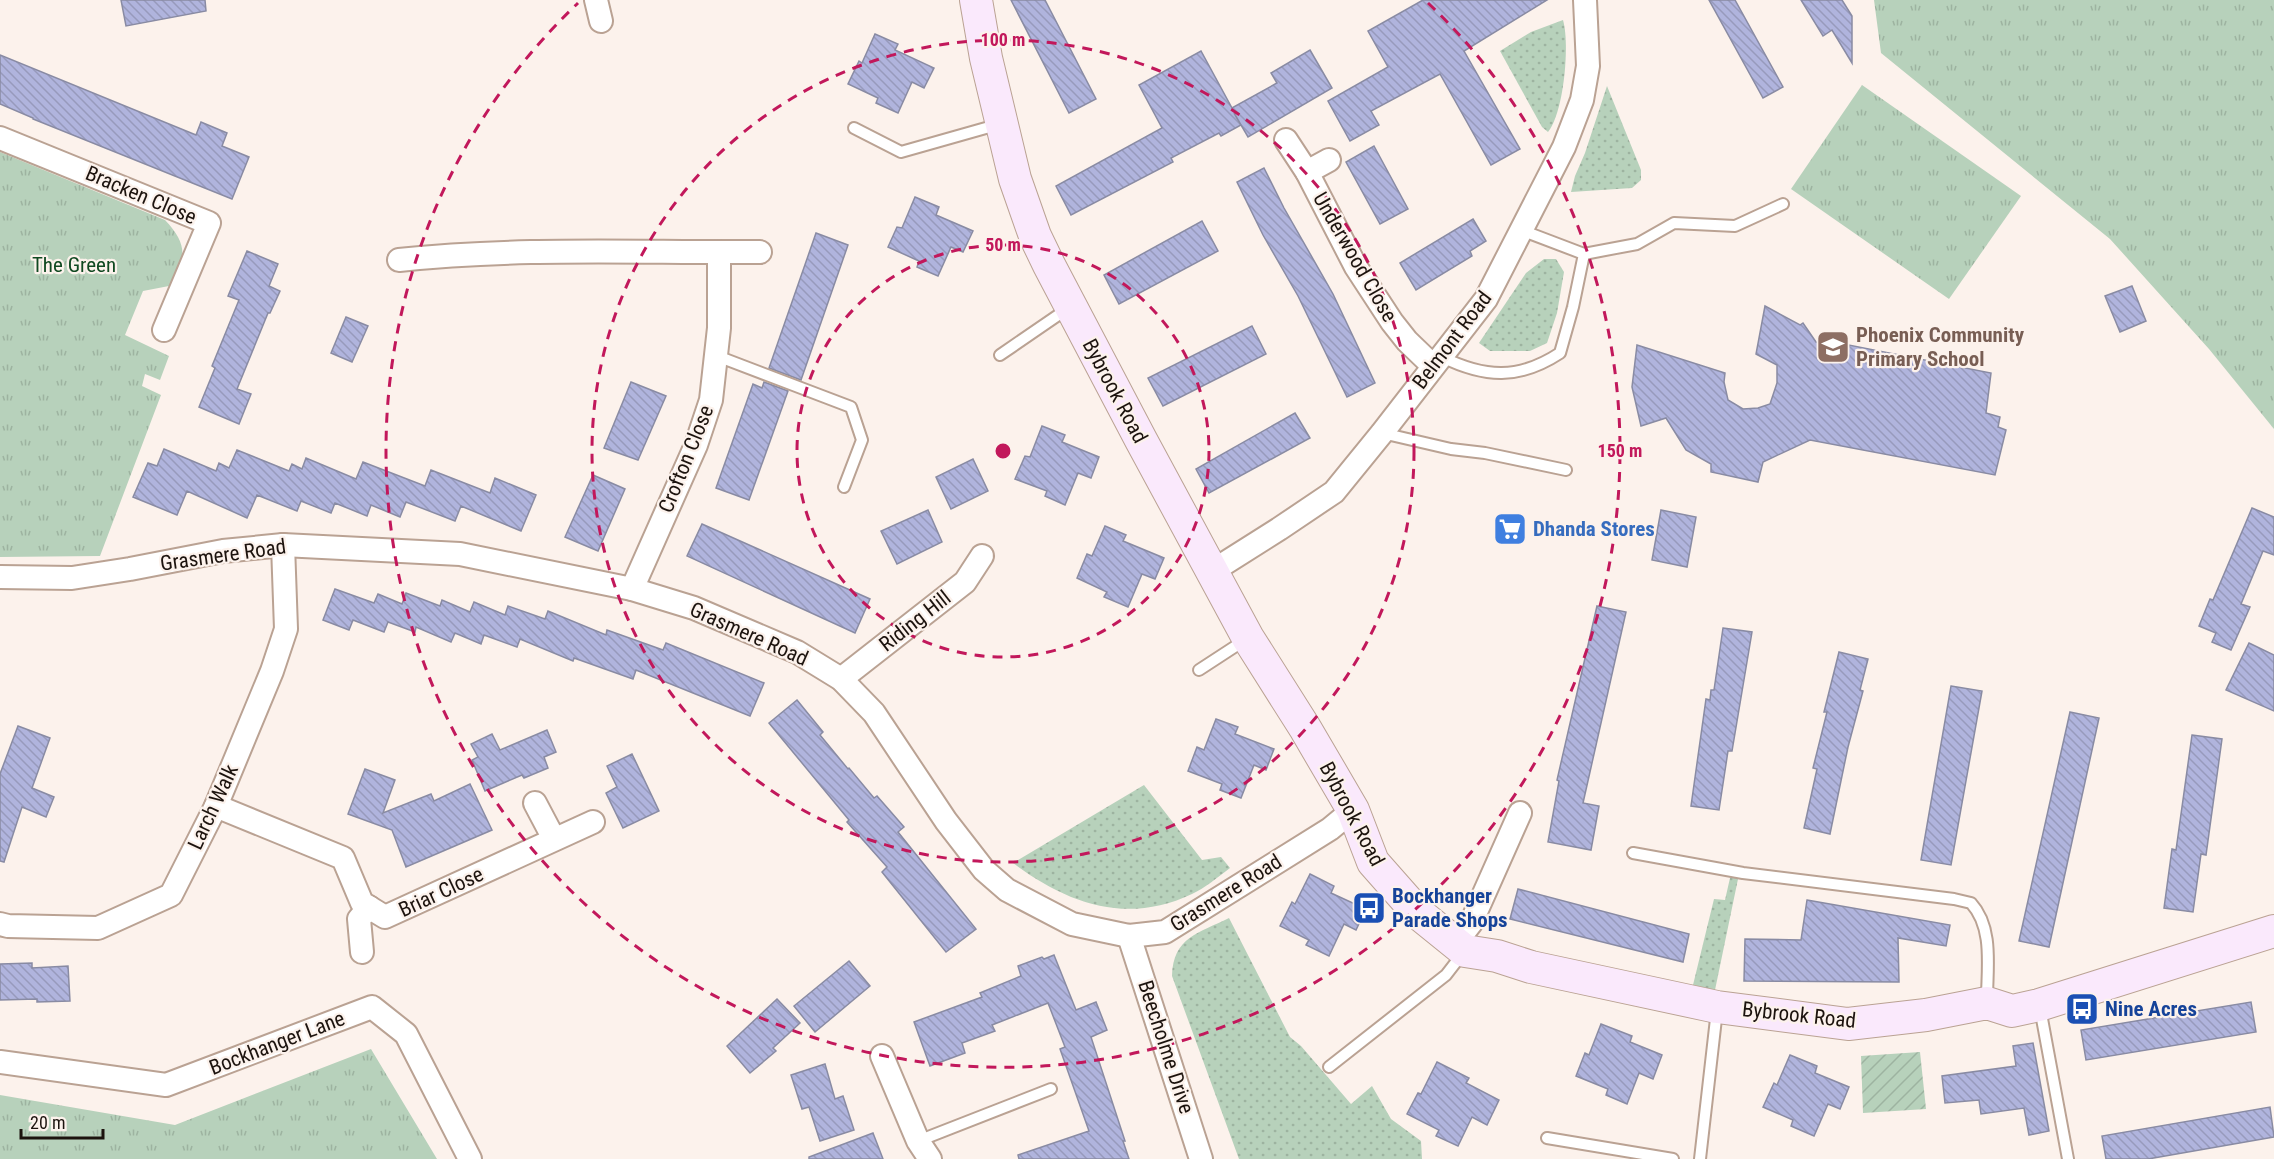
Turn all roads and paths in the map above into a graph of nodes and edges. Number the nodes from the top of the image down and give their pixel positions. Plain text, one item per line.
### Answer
1 (976, 0) edge
2 (1585, 0) edge
3 (1001, 124) junction
4 (854, 128) dead end
5 (0, 138) edge
6 (1286, 140) dead end
7 (1329, 160) dead end
8 (1307, 172) junction
9 (1783, 204) dead end
10 (1521, 230) junction
11 (718, 252) junction
12 (760, 252) dead end
13 (1584, 254) junction
14 (399, 260) dead end
15 (1070, 307) junction
16 (164, 330) dead end
17 (1000, 355) dead end
18 (717, 357) junction
19 (1438, 362) junction
20 (1382, 433) junction
21 (1566, 470) dead end
22 (844, 488) dead end
23 (284, 544) junction
24 (982, 556) dead end
25 (1212, 572) junction
26 (0, 578) edge
27 (632, 589) junction
28 (1248, 638) junction
29 (1199, 670) dead end
30 (841, 679) junction
31 (535, 803) dead end
32 (216, 807) junction
33 (1353, 810) junction
34 (1520, 813) dead end
35 (593, 822) dead end
36 (555, 839) junction
37 (1633, 853) dead end
38 (369, 907) junction
39 (0, 924) edge
40 (2273, 934) edge
41 (1129, 936) junction
42 (1459, 948) junction
43 (362, 952) dead end
44 (1987, 1003) junction
45 (2039, 1005) junction
46 (1717, 1007) junction
47 (882, 1056) dead end
48 (0, 1062) edge
49 (1329, 1067) dead end
50 (1051, 1089) dead end
51 (1547, 1138) dead end
52 (924, 1150) edge
53 (470, 1159) edge
54 (1201, 1159) edge
55 (1673, 1159) edge
56 (1700, 1159) edge
57 (2068, 1159) edge

1 - 3 street, Bybrook Road
2 - 10 street, Belmont Road
3 - 4 lane
3 - 15 street, Bybrook Road
5 - 16 street, Bracken Close
6 - 8 street, Underwood Close
7 - 8 street
8 - 19 street, Underwood Close
9 - 13 lane
10 - 13 lane
10 - 19 street, Belmont Road
11 - 12 street
11 - 14 street
11 - 18 street, Crofton Close
13 - 19 lane
15 - 17 lane
15 - 25 street, Bybrook Road
18 - 22 lane
18 - 27 street, Crofton Close
19 - 20 street, Belmont Road
20 - 21 lane
20 - 25 street, Belmont Road
23 - 26 street, Grasmere Road
23 - 27 street, Grasmere Road
23 - 32 street, Larch Walk
24 - 30 street, Riding Hill
25 - 28 street, Bybrook Road
27 - 30 street, Grasmere Road
28 - 29 lane
28 - 33 street, Bybrook Road
30 - 41 street, Grasmere Road
31 - 36 street
32 - 38 street, Briar Close
32 - 39 street, Larch Walk
33 - 41 street, Grasmere Road
33 - 42 street, Bybrook Road
34 - 42 street
35 - 36 street, Briar Close
36 - 38 street, Briar Close
37 - 44 lane
38 - 43 street
40 - 45 street, Bybrook Road
41 - 54 street, Beecholme Drive
42 - 46 street, Bybrook Road
42 - 49 lane
44 - 45 street, Bybrook Road
44 - 46 street, Bybrook Road
45 - 57 lane
46 - 56 lane
47 - 52 street
48 - 53 street, Bockhanger Lane
50 - 52 lane
51 - 55 lane

